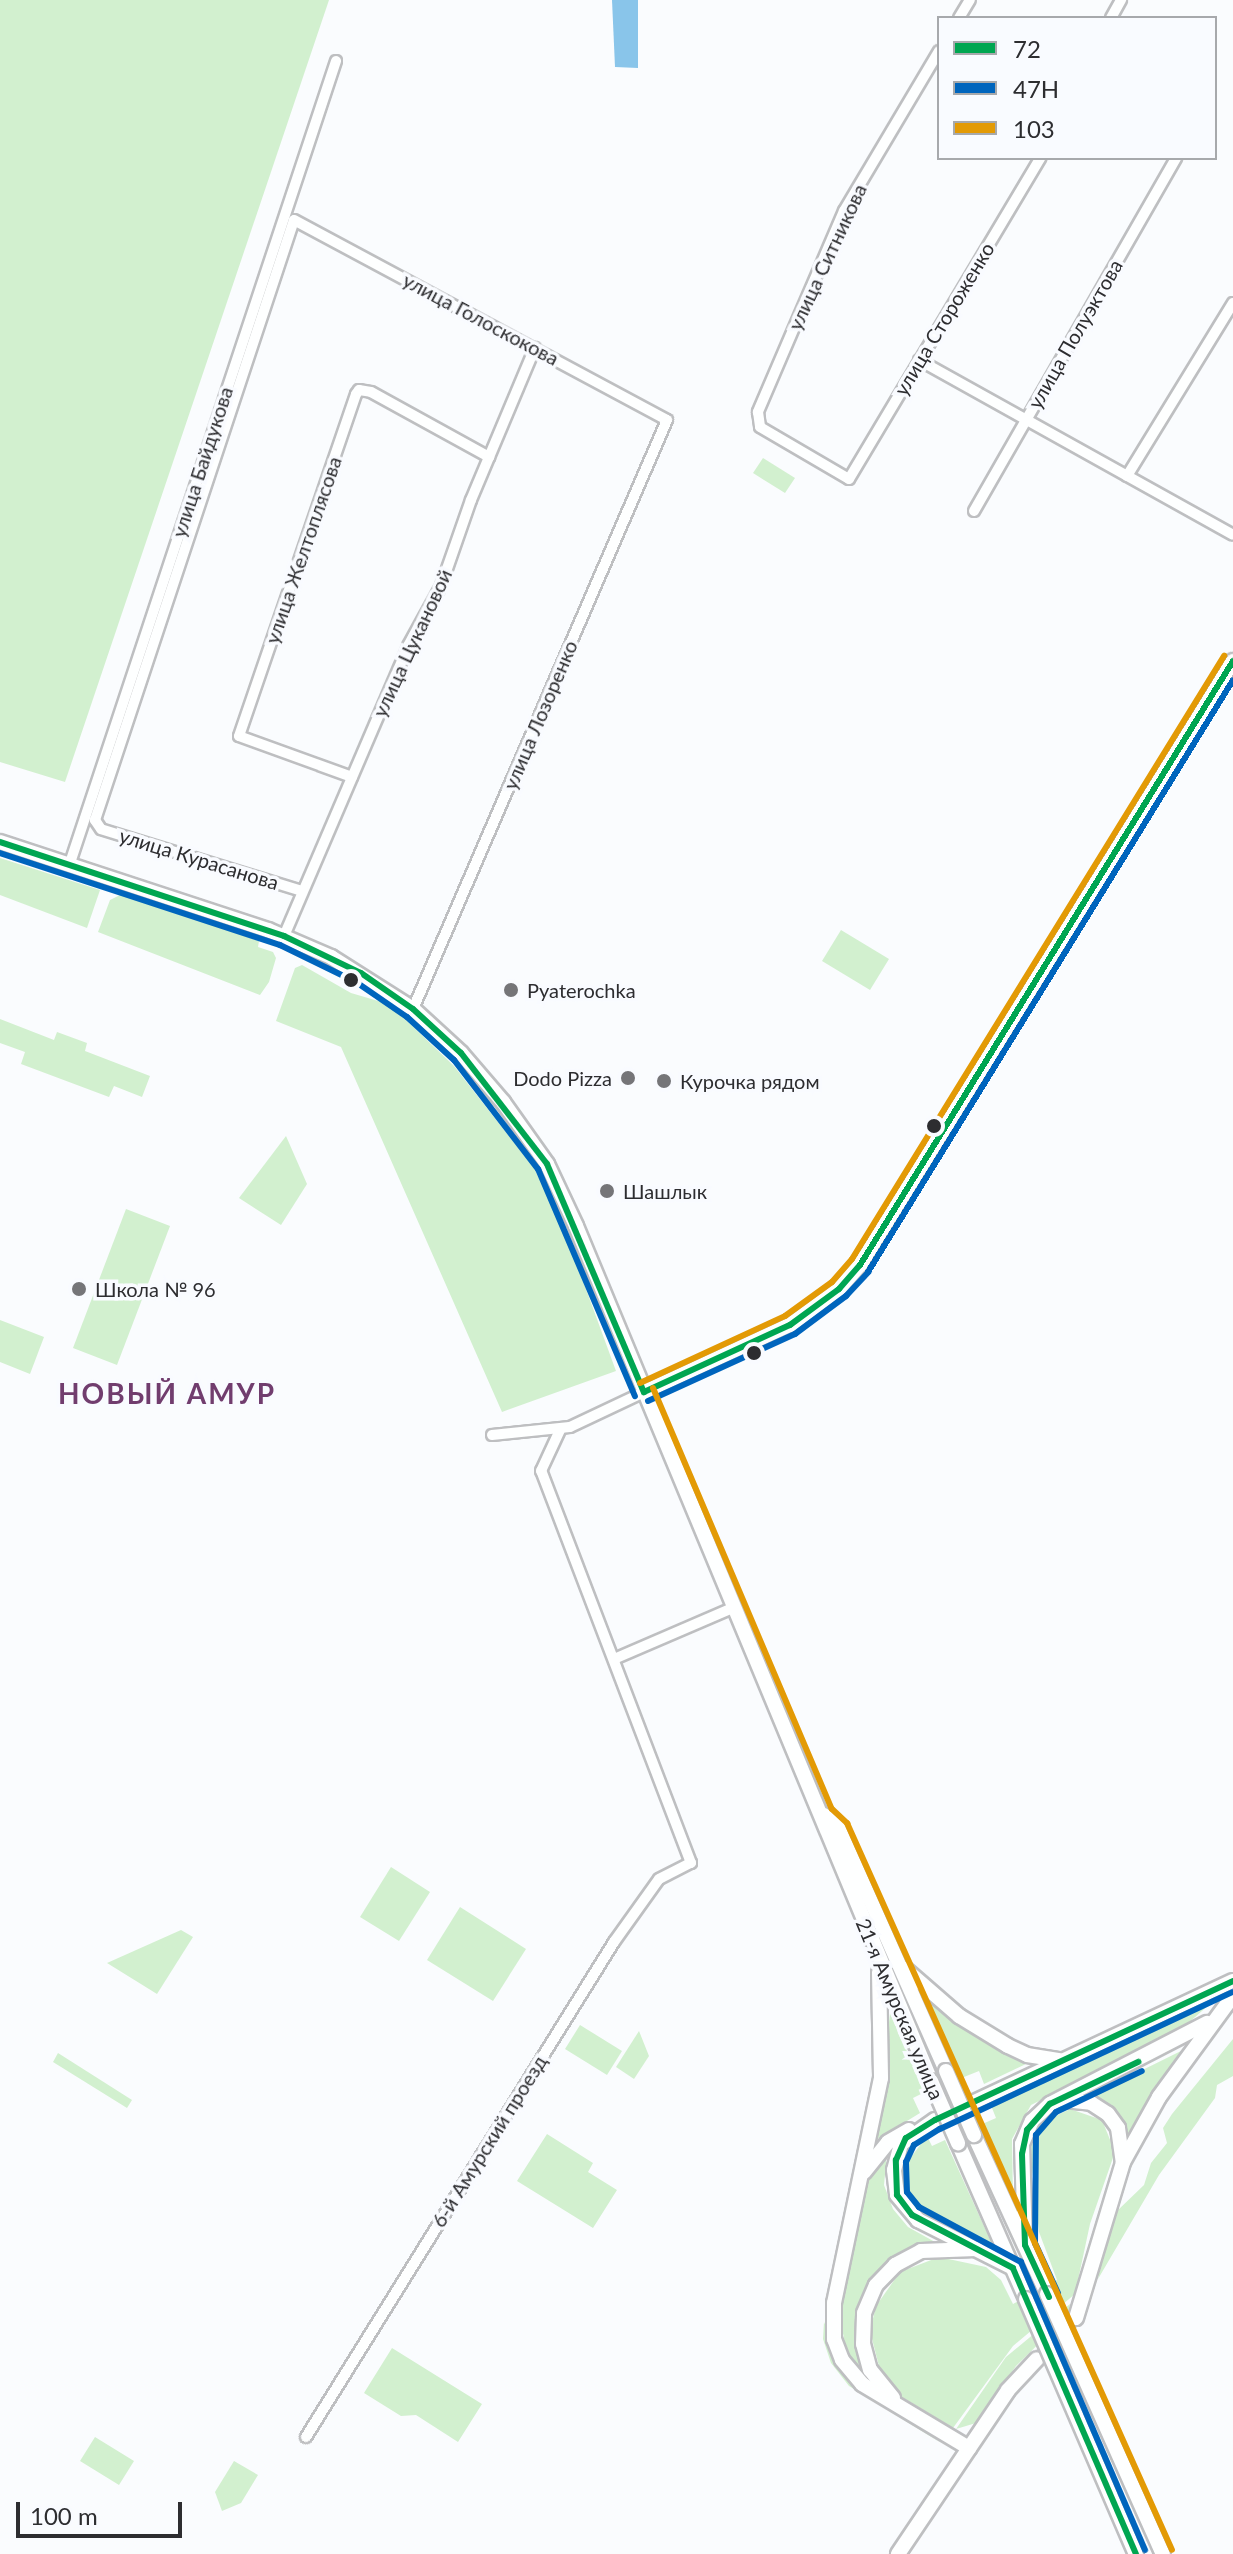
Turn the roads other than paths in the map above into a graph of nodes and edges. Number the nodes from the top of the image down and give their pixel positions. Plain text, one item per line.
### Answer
1 (937, 54) edge
2 (336, 61) dead end
3 (1039, 160) edge
4 (1175, 160) edge
5 (294, 220) joint
6 (1233, 303) edge
7 (535, 348) junction
8 (919, 360) junction
9 (667, 420) joint
10 (1026, 420) junction
11 (489, 457) junction
12 (1127, 476) junction
13 (849, 479) joint
14 (974, 511) dead end
15 (1233, 535) edge
16 (1233, 661) edge
17 (352, 777) junction
18 (97, 825) joint
19 (0, 842) edge
20 (70, 863) junction
21 (302, 891) junction
22 (284, 936) junction
23 (413, 1009) junction
24 (644, 1392) junction
25 (560, 1430) junction
26 (492, 1435) dead end
27 (735, 1607) junction
28 (614, 1659) junction
29 (824, 1815) junction
30 (899, 1964) junction
31 (881, 1966) junction
32 (1233, 1981) edge
33 (1210, 1993) junction
34 (1233, 1996) edge
35 (1222, 2010) junction
36 (1064, 2061) junction
37 (1060, 2100) junction
38 (970, 2104) dead end
39 (1123, 2162) junction
40 (860, 2180) junction
41 (1025, 2245) junction
42 (976, 2249) junction
43 (1013, 2268) junction
44 (1076, 2318) tunnel mouth
45 (1037, 2359) tunnel mouth
46 (902, 2407) junction
47 (306, 2437) dead end
48 (969, 2448) junction
49 (898, 2554) edge
50 (1136, 2554) edge
51 (1163, 2554) edge

1 - 13 street, улица Ситникова
2 - 20 street, улица Байдукова
3 - 8 street, улица Стороженко
4 - 10 street, улица Полуэктова
5 - 7 street, улица Голоскокова
5 - 18 street, улица Байдукова
6 - 12 street
7 - 9 street, улица Голоскокова
7 - 11 street, улица Цукановой
8 - 10 street
8 - 13 street, улица Стороженко
9 - 23 street, улица Лозоренко
10 - 12 street
10 - 14 street, улица Полуэктова
11 - 17 street, улица Цукановой
11 - 17 street, улица Желтоплясова
12 - 15 street
16 - 24 main road
17 - 21 street, улица Цукановой
18 - 21 street, улица Курасанова
19 - 20 main road, 21-я Амурская улица
20 - 22 main road, 21-я Амурская улица
21 - 22 street, улица Цукановой
22 - 23 main road, 21-я Амурская улица
23 - 24 main road, 21-я Амурская улица
24 - 25 street
24 - 27 main road, 21-я Амурская улица
25 - 26 street
25 - 28 street
27 - 28 street
27 - 29 main road, 21-я Амурская улица
28 - 47 street, 6-й Амурский проезд
29 - 30 main road, 21-я Амурская улица
29 - 31 main road, 21-я Амурская улица
30 - 36 main road
30 - 41 main road, 21-я Амурская улица, bridge
31 - 40 main road
31 - 43 main road, 21-я Амурская улица, bridge
32 - 33 main road
33 - 35 main road
33 - 36 main road
34 - 35 main road
35 - 37 main road
35 - 39 main road
36 - 38 main road
37 - 39 main road
37 - 41 main road
39 - 44 main road
40 - 42 main road
40 - 46 main road
41 - 51 main road, 21-я Амурская улица, bridge
42 - 43 main road
42 - 46 main road
43 - 50 main road, 21-я Амурская улица, bridge
45 - 48 main road
46 - 48 main road
48 - 49 main road

